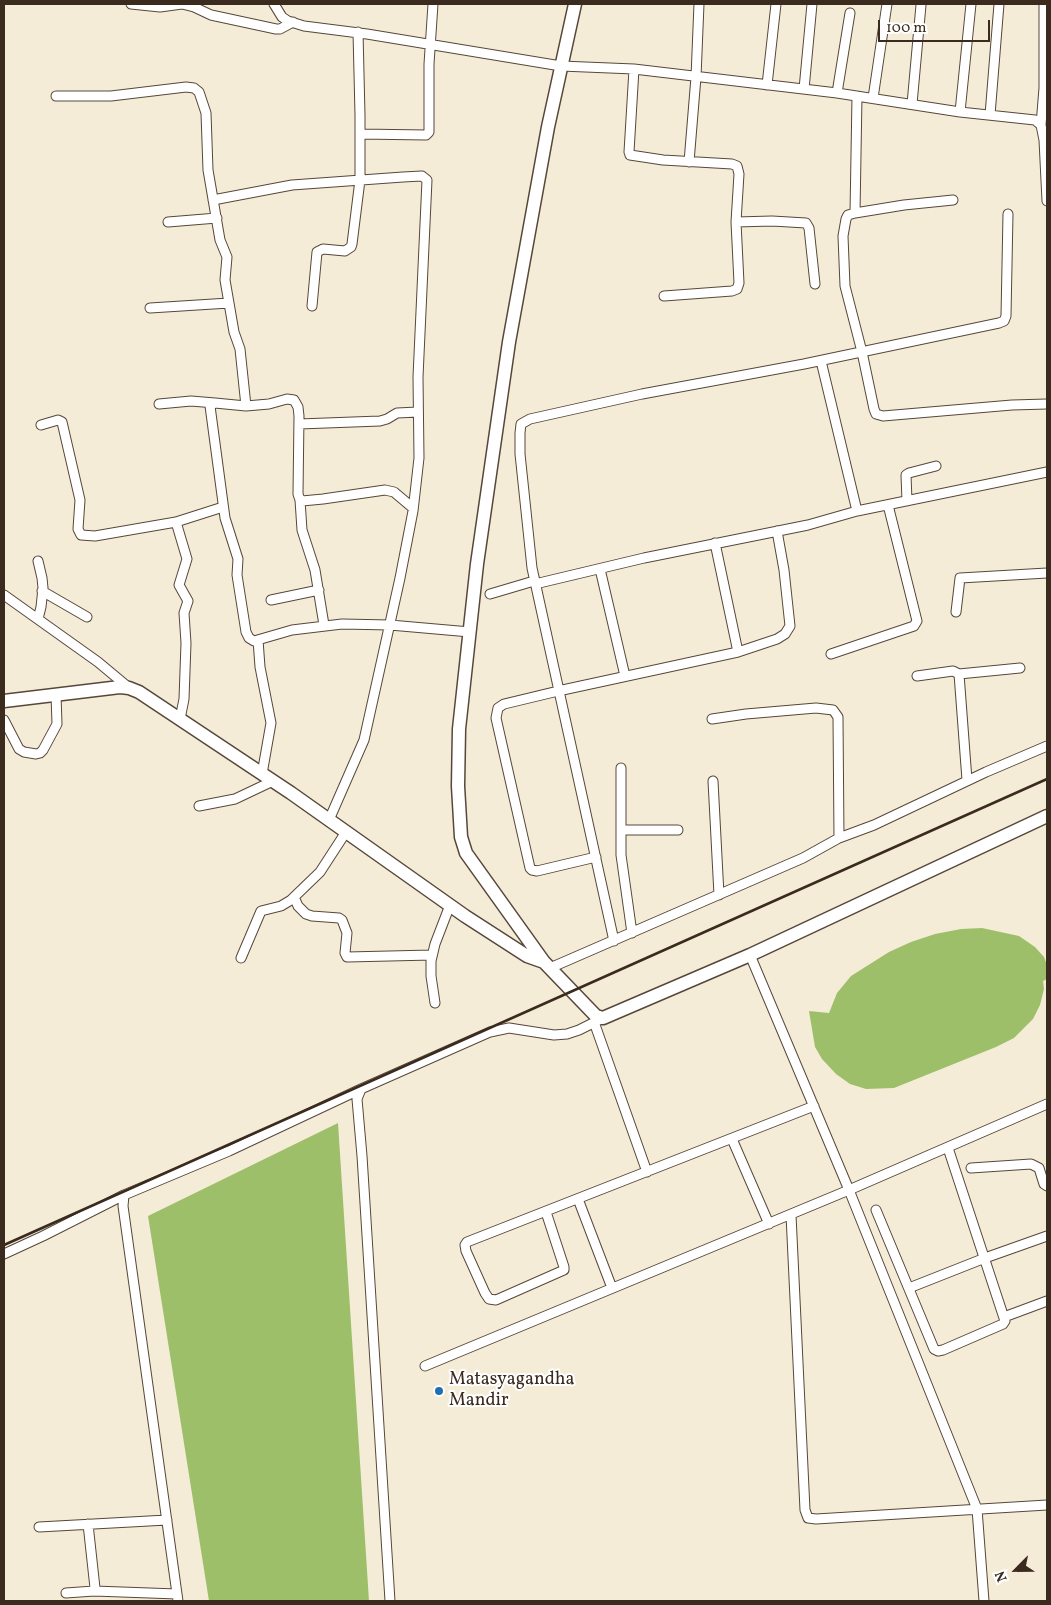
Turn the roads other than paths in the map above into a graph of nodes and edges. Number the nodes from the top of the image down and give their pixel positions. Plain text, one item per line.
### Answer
1 (131, 4) edge
2 (188, 4) edge
3 (274, 4) edge
4 (433, 4) edge
5 (575, 4) edge
6 (699, 4) edge
7 (776, 4) edge
8 (812, 4) edge
9 (887, 4) edge
10 (971, 4) edge
11 (998, 4) edge
12 (1044, 4) edge
13 (921, 5) edge
14 (850, 13) dead end
15 (293, 22) junction
16 (358, 32) junction
17 (1046, 36) edge
18 (431, 44) junction
19 (561, 66) junction
20 (634, 69) junction
21 (696, 77) junction
22 (767, 85) junction
23 (804, 89) junction
24 (837, 93) junction
25 (56, 96) dead end
26 (857, 96) junction
27 (873, 98) junction
28 (912, 104) junction
29 (960, 112) junction
30 (990, 115) junction
31 (1041, 125) junction
32 (360, 134) junction
33 (1046, 157) edge
34 (689, 162) junction
35 (360, 180) junction
36 (214, 200) junction
37 (953, 200) dead end
38 (1047, 201) edge
39 (855, 213) junction
40 (1008, 214) dead end
41 (216, 218) junction
42 (168, 222) dead end
43 (736, 222) junction
44 (814, 284) dead end
45 (664, 296) dead end
46 (229, 303) junction
47 (312, 306) dead end
48 (150, 308) dead end
49 (862, 352) junction
50 (821, 361) junction
51 (215, 402) junction
52 (158, 404) dead end
53 (1047, 404) edge
54 (246, 406) junction
55 (418, 412) junction
56 (299, 424) junction
57 (41, 425) dead end
58 (936, 466) dead end
59 (1047, 472) edge
60 (300, 500) junction
61 (907, 501) junction
62 (888, 505) junction
63 (223, 508) junction
64 (413, 508) junction
65 (857, 512) junction
66 (176, 522) junction
67 (777, 531) junction
68 (715, 543) junction
69 (38, 561) dead end
70 (600, 569) junction
71 (1047, 573) edge
72 (534, 583) junction
73 (319, 590) junction
74 (42, 591) junction
75 (4, 594) edge
76 (490, 594) dead end
77 (271, 600) dead end
78 (956, 612) dead end
79 (87, 617) dead end
80 (38, 619) junction
81 (324, 625) junction
82 (390, 625) junction
83 (470, 632) junction
84 (258, 640) junction
85 (738, 652) junction
86 (831, 654) dead end
87 (1020, 668) dead end
88 (959, 674) junction
89 (625, 676) junction
90 (917, 676) dead end
91 (128, 688) junction
92 (558, 691) junction
93 (56, 695) junction
94 (4, 701) edge
95 (180, 719) junction
96 (712, 719) dead end
97 (4, 720) edge
98 (1047, 746) edge
99 (621, 768) dead end
100 (267, 778) junction
101 (967, 780) junction
102 (713, 781) dead end
103 (199, 806) dead end
104 (1047, 816) edge
105 (329, 820) junction
106 (621, 830) junction
107 (678, 830) dead end
108 (346, 832) junction
109 (839, 838) junction
110 (596, 857) junction
111 (719, 895) junction
112 (294, 898) junction
113 (450, 905) junction
114 (632, 933) junction
115 (614, 941) junction
116 (432, 955) junction
117 (750, 955) junction
118 (240, 958) dead end
119 (547, 965) junction
120 (435, 1003) dead end
121 (598, 1020) junction
122 (361, 1089) junction
123 (1047, 1104) edge
124 (814, 1106) junction
125 (732, 1139) junction
126 (948, 1148) junction
127 (971, 1168) dead end
128 (646, 1172) junction
129 (1047, 1186) edge
130 (849, 1190) junction
131 (124, 1195) junction
132 (578, 1199) junction
133 (876, 1210) dead end
134 (546, 1212) junction
135 (791, 1215) junction
136 (769, 1224) junction
137 (1047, 1236) edge
138 (4, 1254) edge
139 (985, 1258) junction
140 (612, 1288) junction
141 (909, 1288) junction
142 (1047, 1301) edge
143 (1004, 1317) junction
144 (425, 1366) dead end
145 (1047, 1505) edge
146 (977, 1509) junction
147 (167, 1520) junction
148 (88, 1524) junction
149 (39, 1527) dead end
150 (94, 1591) junction
151 (66, 1593) dead end
152 (178, 1597) edge
153 (390, 1601) edge
154 (984, 1601) edge

1 - 2 street
2 - 15 street
3 - 15 street
4 - 18 street
5 - 19 main road
6 - 21 street
7 - 22 street
8 - 23 street
9 - 27 street
10 - 29 street
11 - 30 street
12 - 17 street
13 - 28 street
14 - 24 street
15 - 16 street
16 - 18 street
16 - 32 street
17 - 31 street
18 - 19 street
18 - 32 street
19 - 20 street
19 - 83 main road
20 - 21 street
20 - 34 street
21 - 22 street
21 - 34 street
22 - 23 street
23 - 24 street
24 - 26 street
25 - 36 street
26 - 27 street
26 - 39 street
27 - 28 street
28 - 29 street
29 - 30 street
30 - 31 street
31 - 33 street
32 - 35 street
33 - 38 street
34 - 43 street
35 - 36 street
35 - 47 street
35 - 55 street
36 - 41 street
37 - 39 street
39 - 49 street
40 - 49 street
41 - 42 street
41 - 46 street
43 - 44 street
43 - 45 street
46 - 48 street
46 - 54 street
49 - 50 street
49 - 53 street
50 - 65 street
50 - 72 street
51 - 52 street
51 - 54 street
51 - 63 street
54 - 56 street
55 - 56 street
55 - 64 street
56 - 60 street
57 - 66 street
58 - 61 street
59 - 61 street
60 - 64 street
60 - 73 street
61 - 62 street
62 - 65 street
62 - 86 street
63 - 66 street
63 - 84 street
64 - 82 street
65 - 67 street
66 - 95 street
67 - 68 street
67 - 85 street
68 - 70 street
68 - 85 street
69 - 74 street
70 - 72 street
70 - 89 street
71 - 78 street
72 - 76 street
72 - 92 street
73 - 77 street
73 - 81 street
74 - 79 street
74 - 80 street
75 - 80 street
80 - 91 street
81 - 82 street
81 - 84 street
82 - 83 street
82 - 105 street
83 - 119 main road
84 - 100 street
85 - 89 street
87 - 88 street
88 - 90 street
88 - 101 street
89 - 92 street
91 - 93 main road
91 - 95 main road
92 - 110 street
92 - 110 street
93 - 94 main road
93 - 97 street
95 - 100 main road
96 - 109 street
98 - 101 street
99 - 106 street
100 - 103 street
100 - 105 main road
101 - 109 street
102 - 111 street
104 - 117 main road
105 - 108 main road
106 - 107 street
106 - 114 street
108 - 112 street
108 - 113 main road
109 - 111 street
110 - 115 street
111 - 114 street
112 - 116 street
112 - 118 street
113 - 116 street
113 - 119 main road
114 - 115 street
115 - 119 street
116 - 120 street
117 - 121 main road
117 - 124 street
119 - 121 main road
121 - 122 street
121 - 128 street
122 - 131 street
122 - 153 street
123 - 126 street
124 - 125 street
124 - 130 street
125 - 128 street
125 - 136 street
126 - 130 street
126 - 139 street
127 - 129 street
128 - 132 street
130 - 135 street
130 - 146 street
131 - 138 street
131 - 147 street
132 - 134 street
132 - 140 street
133 - 141 street
134 - 134 street
135 - 136 street
135 - 146 street
136 - 140 street
137 - 139 street
139 - 141 street
139 - 143 street
140 - 144 street
141 - 143 street
142 - 143 street
145 - 146 street
146 - 154 street
147 - 148 street
147 - 152 street
148 - 149 street
148 - 150 street
150 - 151 street
150 - 152 street

